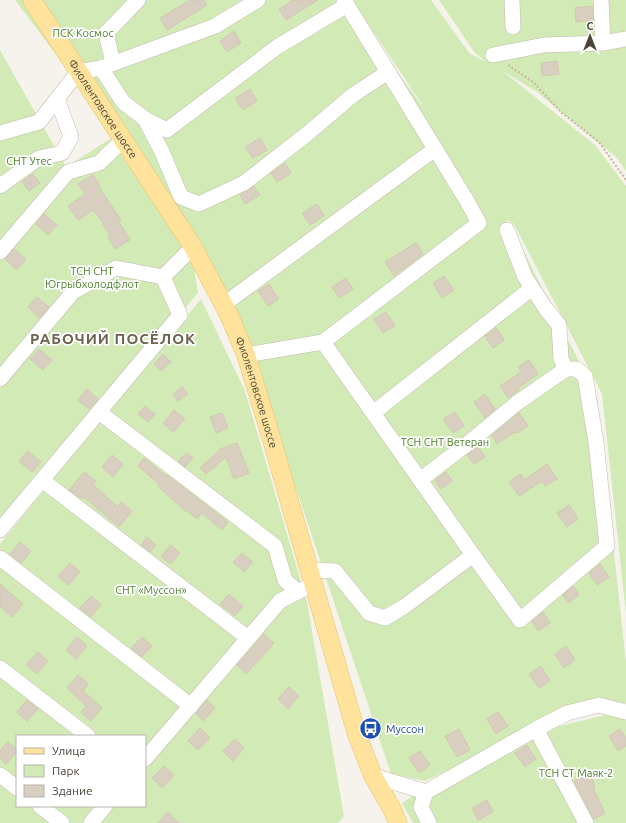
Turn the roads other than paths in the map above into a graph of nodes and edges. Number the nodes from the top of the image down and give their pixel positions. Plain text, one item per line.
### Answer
1 (32, 0) edge
2 (138, 0) edge
3 (258, 0) edge
4 (512, 0) edge
5 (600, 0) edge
6 (345, 2) edge
7 (514, 27) dead end
8 (626, 39) edge
9 (603, 43) junction
10 (493, 55) road end
11 (107, 65) junction
12 (78, 72) junction
13 (388, 72) junction
14 (57, 99) junction
15 (145, 119) junction
16 (167, 130) junction
17 (0, 133) edge
18 (121, 142) dead end
19 (159, 146) junction
20 (435, 149) junction
21 (0, 186) edge
22 (506, 230) dead end
23 (193, 247) junction
24 (0, 252) edge
25 (163, 276) junction
26 (532, 288) junction
27 (223, 305) junction
28 (323, 342) junction
29 (246, 354) junction
30 (566, 369) junction
31 (0, 379) edge
32 (99, 412) junction
33 (373, 413) junction
34 (42, 480) junction
35 (420, 480) junction
36 (0, 530) edge
37 (473, 555) junction
38 (0, 558) edge
39 (307, 582) junction
40 (248, 638) junction
41 (0, 668) edge
42 (191, 706) junction
43 (626, 712) edge
44 (536, 729) junction
45 (87, 735) edge
46 (146, 758) edge
47 (0, 776) edge
48 (373, 776) junction
49 (16, 787) edge
50 (426, 792) junction
51 (41, 807) edge
52 (104, 807) edge
53 (62, 823) edge
54 (91, 823) edge
55 (398, 823) edge
56 (430, 823) edge
57 (586, 823) edge

1 - 12 main road, Фиолентовское шоссе
2 - 11 street
3 - 11 street
4 - 7 street
5 - 9 street
6 - 13 street
6 - 16 street
8 - 9 street
9 - 10 street
11 - 12 street
11 - 15 street
12 - 14 street
12 - 23 main road, Фиолентовское шоссе
13 - 19 street
13 - 20 street
14 - 17 street
14 - 21 street
15 - 16 street
15 - 19 street
16 - 19 street
18 - 24 street
20 - 27 street
20 - 28 street
22 - 26 street
23 - 25 street
23 - 27 main road, Фиолентовское шоссе
25 - 31 street
25 - 32 street
26 - 30 street
26 - 33 street
27 - 29 main road, Фиолентовское шоссе
28 - 29 street
28 - 33 street
29 - 39 main road, Фиолентовское шоссе
30 - 35 street
30 - 37 street
32 - 34 street
32 - 39 street
33 - 35 street
34 - 36 street
34 - 40 street
35 - 37 street
37 - 39 street
38 - 42 street
39 - 40 street
39 - 48 main road, Фиолентовское шоссе
40 - 42 street
41 - 45 street
42 - 46 street
43 - 44 street
44 - 50 street
44 - 57 street
47 - 49 street
48 - 50 street
48 - 55 main road, Фиолентовское шоссе
50 - 56 street
51 - 53 street
52 - 54 street

